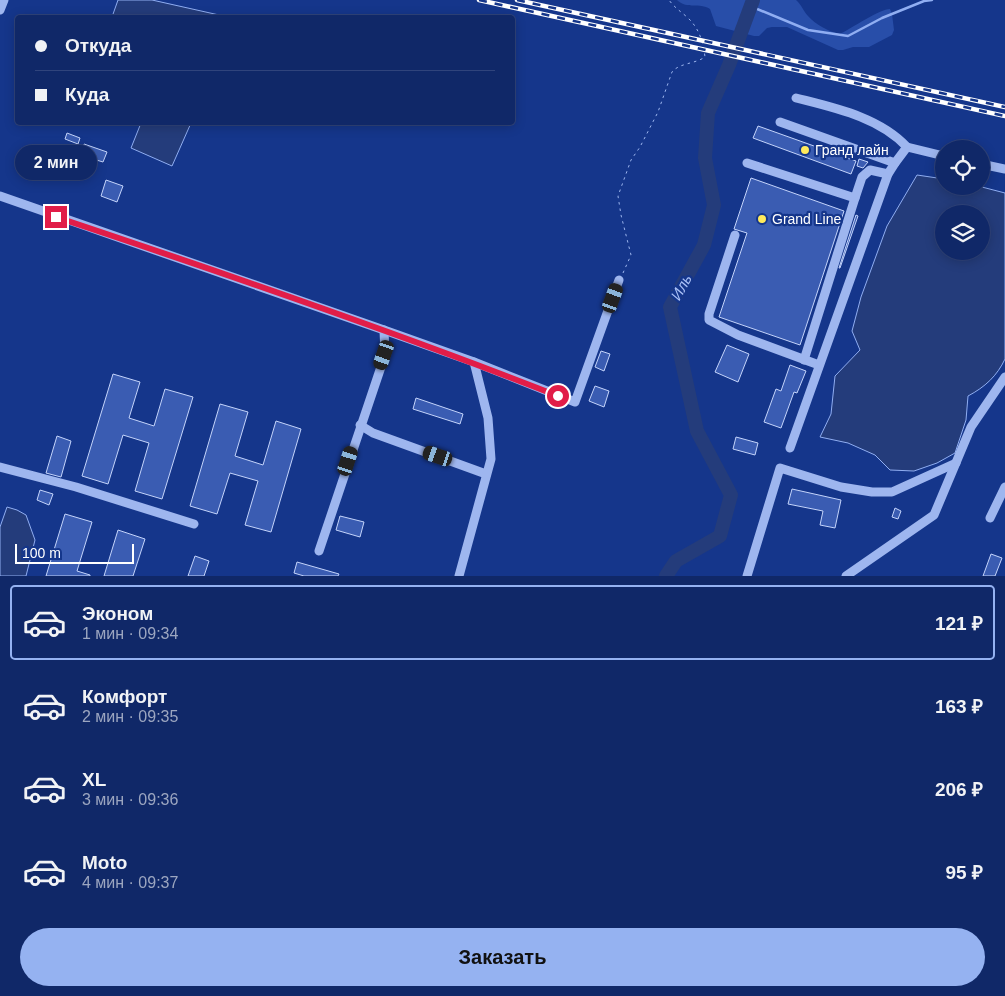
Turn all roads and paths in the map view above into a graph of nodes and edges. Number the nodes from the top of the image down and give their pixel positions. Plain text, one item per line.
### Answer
1 (4, 0) edge
2 (669, 0) edge
3 (0, 10) edge
4 (796, 98) dead end
5 (780, 122) dead end
6 (907, 147) junction
7 (935, 154) edge
8 (747, 163) dead end
9 (895, 163) junction
10 (990, 166) edge
11 (1005, 169) edge
12 (888, 174) junction
13 (0, 196) edge
14 (854, 198) junction
15 (735, 236) dead end
16 (619, 280) joint
17 (384, 330) junction
18 (804, 360) junction
19 (474, 362) junction
20 (818, 365) junction
21 (1005, 377) edge
22 (360, 425) junction
23 (790, 448) dead end
24 (956, 464) junction
25 (0, 467) edge
26 (486, 474) junction
27 (1005, 486) edge
28 (990, 518) dead end
29 (194, 524) dead end
30 (319, 551) dead end
31 (459, 576) edge
32 (748, 576) edge
33 (846, 576) edge

1 - 3 street
2 - 16 path
4 - 6 street
5 - 9 street
6 - 7 street
6 - 9 street
8 - 14 street
9 - 12 street
10 - 11 street
12 - 14 street
12 - 20 street
13 - 17 street
14 - 18 street
15 - 18 street
16 - 19 street
17 - 19 street
17 - 22 street
18 - 20 street
19 - 26 street
20 - 23 street
21 - 24 street
22 - 26 street
22 - 30 street
24 - 32 street
24 - 33 street
25 - 29 street
26 - 31 street
27 - 28 street

